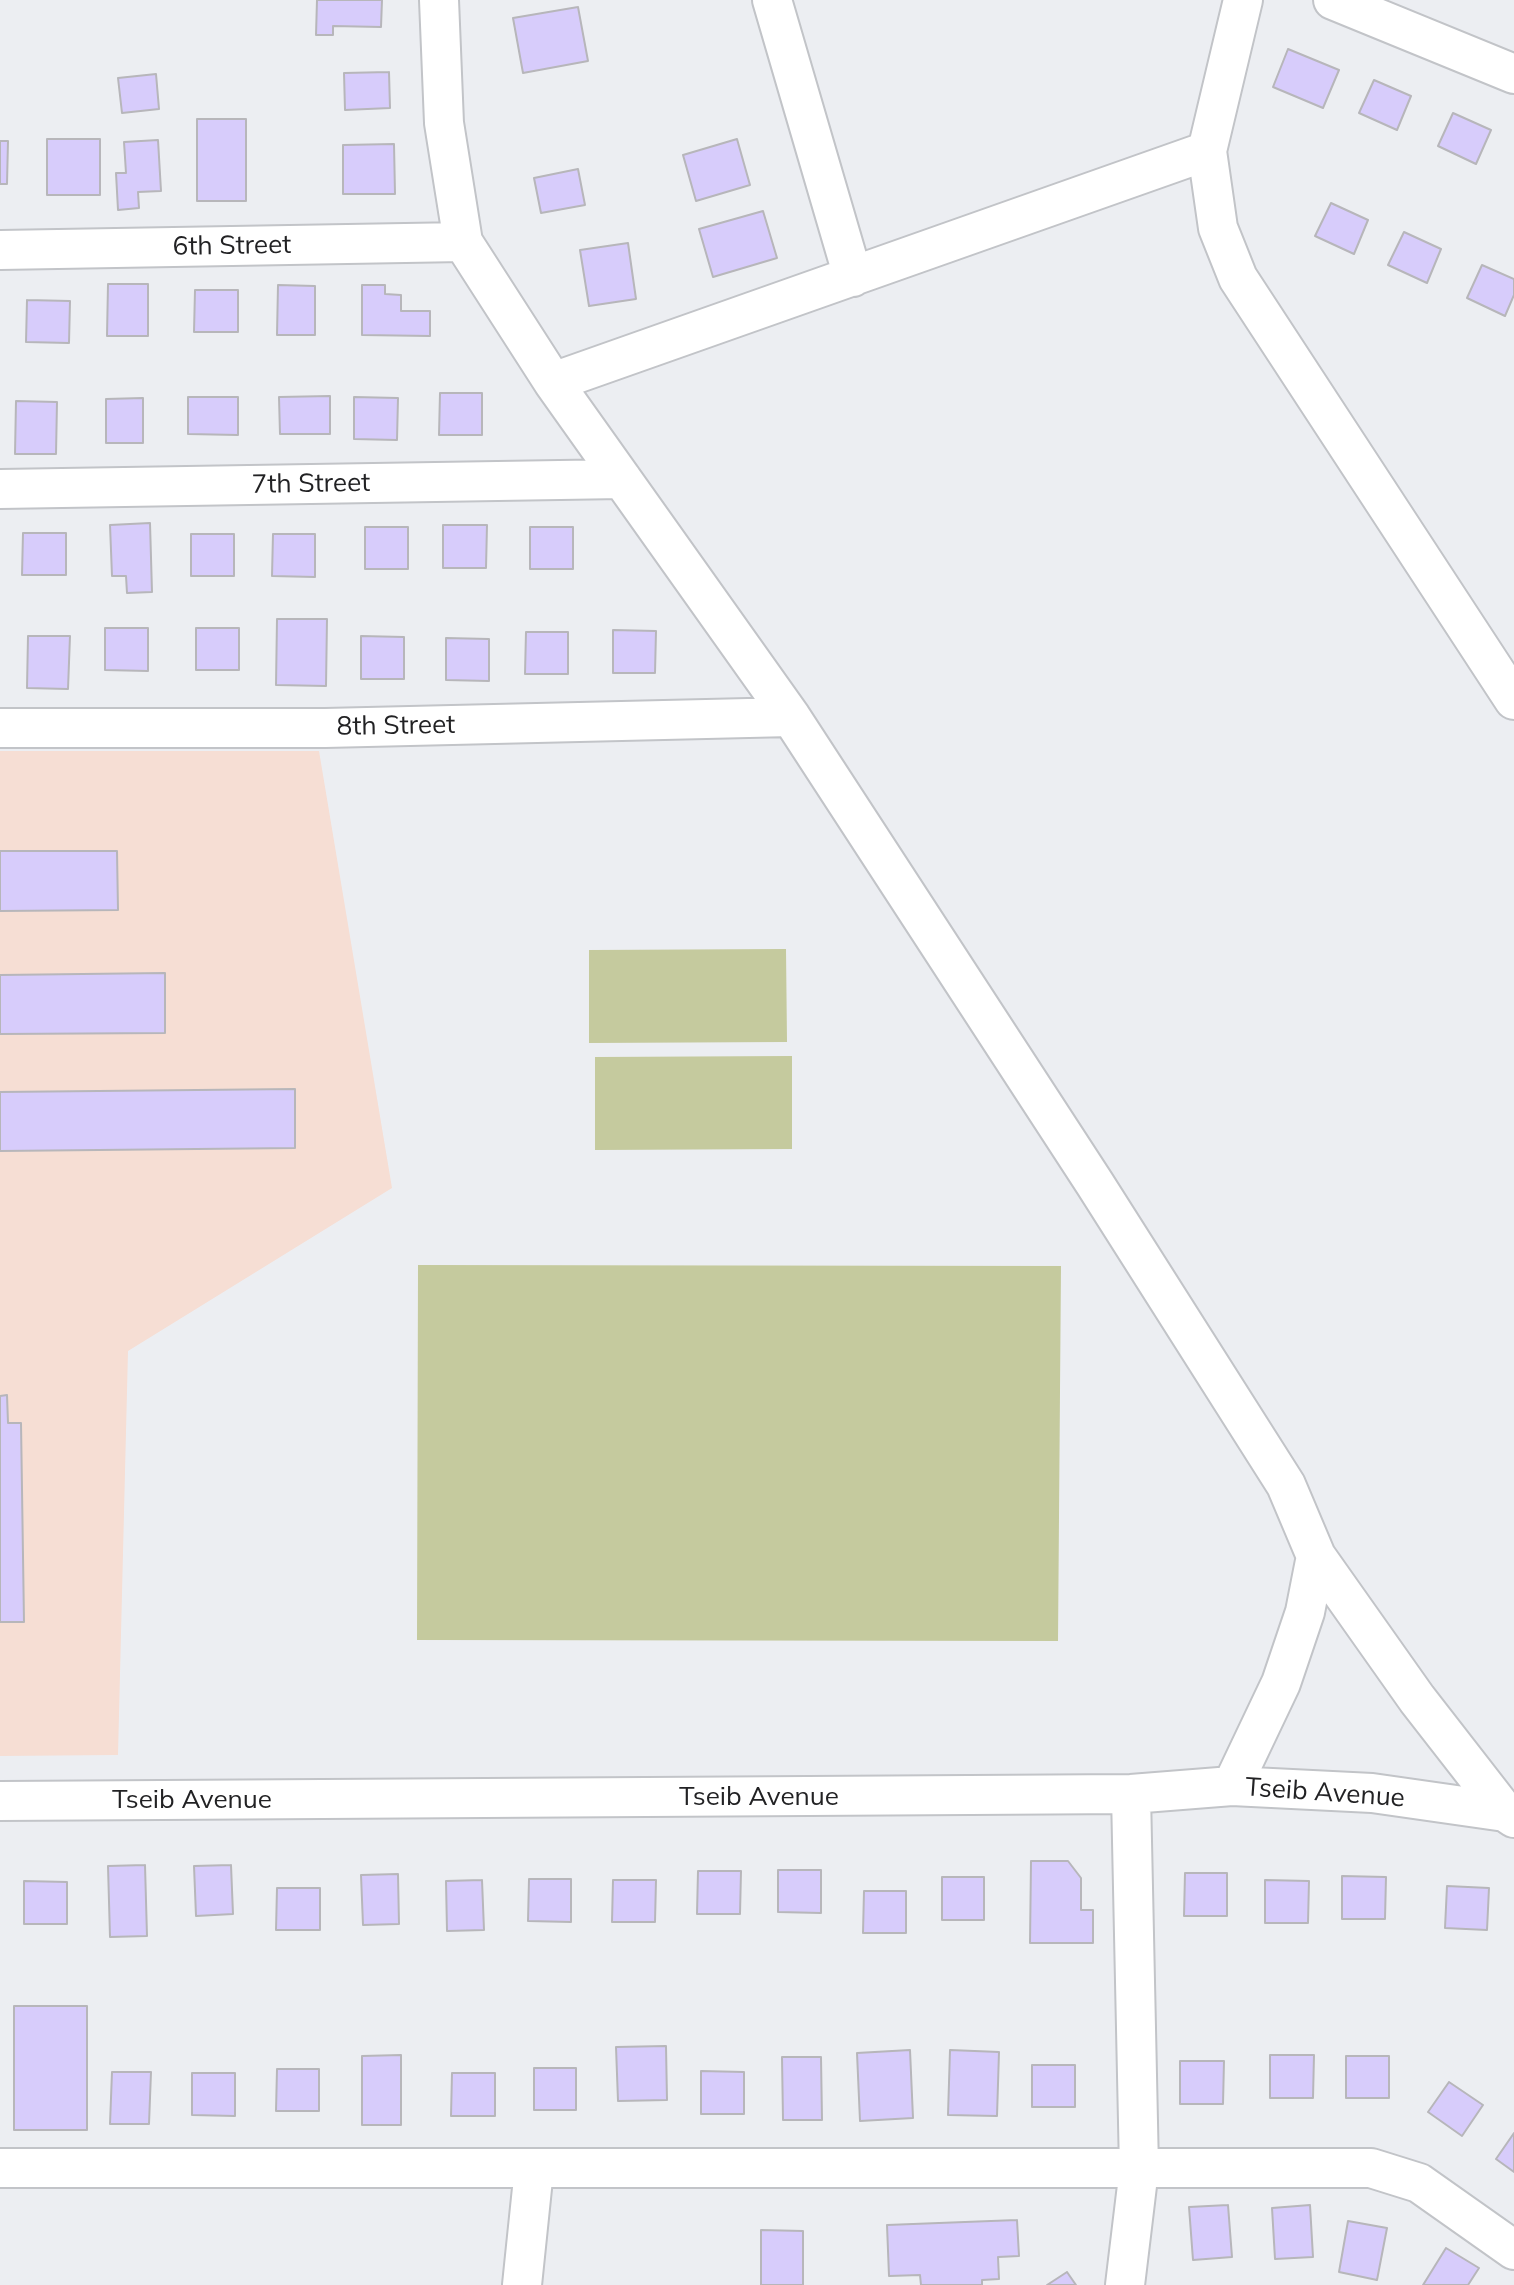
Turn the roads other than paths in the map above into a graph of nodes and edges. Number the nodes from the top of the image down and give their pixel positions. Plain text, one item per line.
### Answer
1 (439, 0) edge
2 (772, 0) edge
3 (1243, 0) edge
4 (1333, 0) edge
5 (1514, 74) edge
6 (1207, 151) junction
7 (463, 242) junction
8 (0, 250) edge
9 (853, 277) junction
10 (553, 382) junction
11 (622, 478) junction
12 (0, 489) edge
13 (1514, 700) edge
14 (791, 718) junction
15 (0, 728) edge
16 (1316, 1556) junction
17 (1233, 1786) junction
18 (1131, 1794) junction
19 (0, 1801) edge
20 (1509, 1815) edge
21 (0, 2168) edge
22 (534, 2169) junction
23 (1139, 2169) junction
24 (1514, 2249) edge
25 (522, 2285) edge
26 (1125, 2285) edge

1 - 7 street
2 - 9 street
3 - 6 street
4 - 5 street
6 - 9 street
6 - 13 street
7 - 8 street, 6th Street
7 - 10 street
9 - 10 street
10 - 11 street
11 - 12 street, 7th Street
11 - 14 street
14 - 15 street, 8th Street
14 - 16 street
16 - 17 street
16 - 20 street
17 - 18 street, Tseib Avenue
17 - 20 street, Tseib Avenue
18 - 19 street, Tseib Avenue
18 - 23 street
21 - 22 street
22 - 23 street
22 - 25 street
23 - 24 street
23 - 26 street

